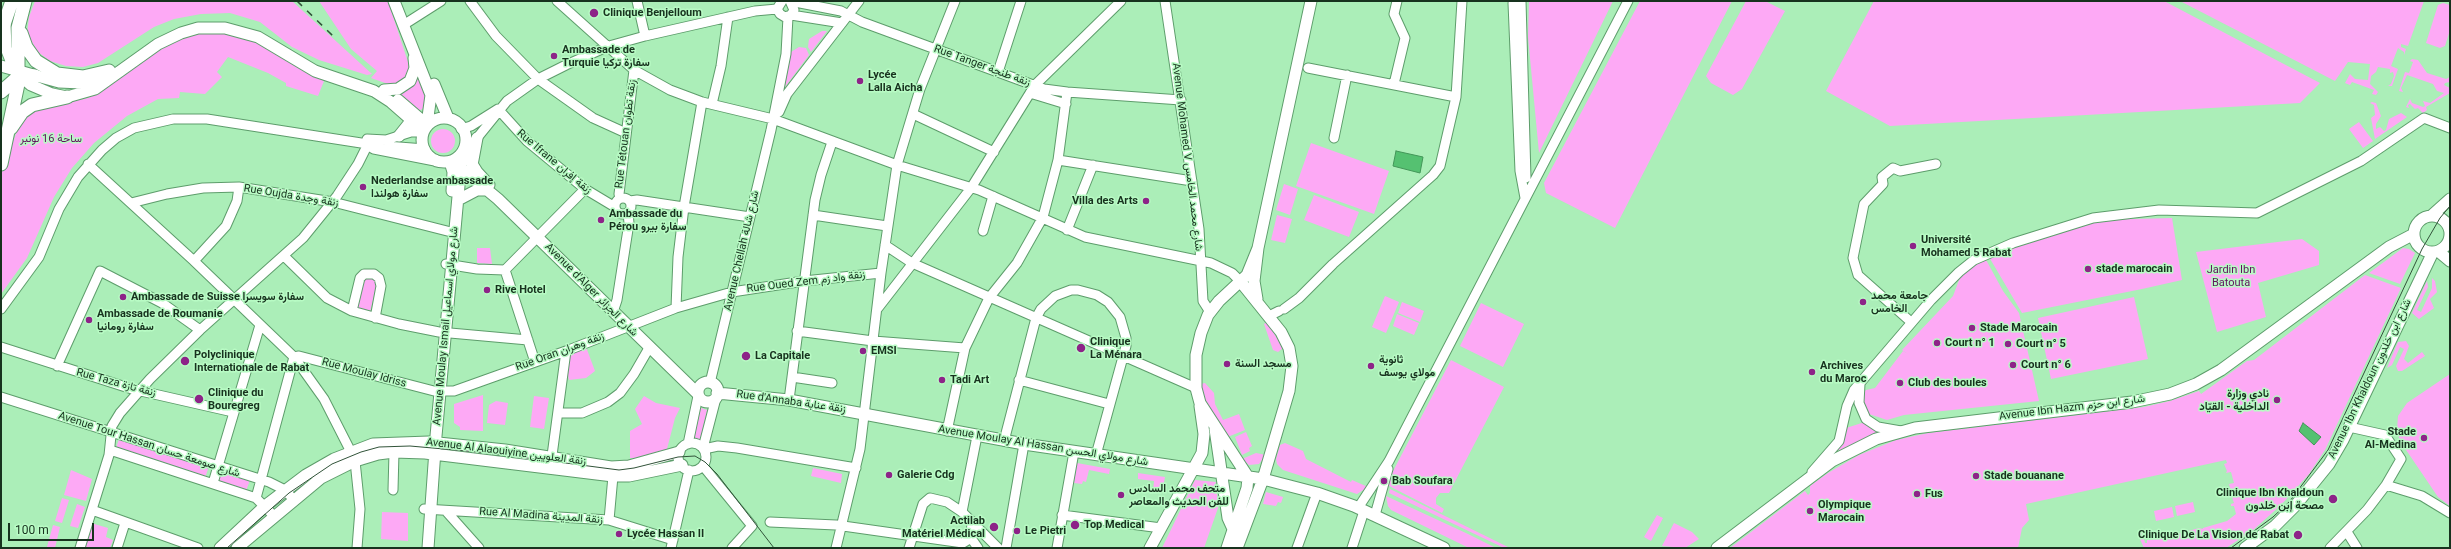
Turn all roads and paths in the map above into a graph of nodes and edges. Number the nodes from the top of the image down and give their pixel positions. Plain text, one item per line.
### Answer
1 (25, 1) edge
2 (394, 1) edge
3 (400, 1) edge
4 (441, 1) edge
5 (470, 1) edge
6 (637, 1) edge
7 (790, 1) edge
8 (859, 1) edge
9 (954, 1) edge
10 (1021, 1) edge
11 (1121, 1) edge
12 (1165, 1) edge
13 (1311, 1) edge
14 (1397, 1) edge
15 (1462, 1) edge
16 (1628, 1) edge
17 (561, 2) edge
18 (1516, 2) edge
19 (780, 5) edge
20 (10, 6) edge
21 (849, 15) junction
22 (790, 16) junction
23 (728, 17) junction
24 (408, 22) junction
25 (842, 23) junction
26 (18, 28) junction
27 (1, 33) edge
28 (645, 36) junction
29 (609, 46) junction
30 (412, 49) junction
31 (935, 49) junction
32 (1, 66) edge
33 (1308, 68) dead end
34 (634, 70) junction
35 (109, 71) junction
36 (17, 72) junction
37 (998, 72) junction
38 (1347, 75) junction
39 (35, 76) joint
40 (538, 79) junction
41 (1394, 84) junction
42 (1032, 89) junction
43 (384, 90) junction
44 (1, 92) edge
45 (1067, 92) junction
46 (67, 97) junction
47 (1456, 98) junction
48 (1181, 100) junction
49 (702, 102) junction
50 (712, 104) junction
51 (1066, 104) junction
52 (498, 109) junction
53 (913, 114) junction
54 (448, 118) junction
55 (773, 119) junction
56 (411, 121) junction
57 (424, 127) junction
58 (2450, 128) edge
59 (461, 129) junction
60 (626, 133) junction
61 (7, 135) junction
62 (399, 136) junction
63 (477, 138) junction
64 (1334, 138) dead end
65 (369, 142) junction
66 (832, 142) junction
67 (425, 149) junction
68 (463, 151) junction
69 (994, 152) junction
70 (1058, 160) junction
71 (438, 161) junction
72 (451, 162) junction
73 (1, 164) edge
74 (88, 164) junction
75 (897, 164) junction
76 (1936, 164) dead end
77 (1093, 165) junction
78 (467, 167) junction
79 (1192, 181) junction
80 (239, 187) junction
81 (585, 188) junction
82 (971, 188) junction
83 (485, 190) junction
84 (1528, 194) junction
85 (993, 196) junction
86 (620, 198) junction
87 (498, 199) junction
88 (2450, 199) edge
89 (458, 200) junction
90 (630, 201) junction
91 (333, 202) junction
92 (131, 204) junction
93 (615, 206) junction
94 (684, 207) junction
95 (628, 213) junction
96 (813, 215) junction
97 (2430, 216) junction
98 (750, 217) junction
99 (1043, 217) junction
100 (887, 226) junction
101 (1067, 230) junction
102 (984, 231) dead end
103 (452, 232) junction
104 (2449, 233) edge
105 (2414, 234) junction
106 (537, 238) junction
107 (885, 245) junction
108 (1258, 248) junction
109 (2435, 252) junction
110 (284, 256) junction
111 (1200, 260) junction
112 (2450, 261) edge
113 (194, 262) junction
114 (912, 263) junction
115 (448, 265) junction
116 (505, 270) junction
117 (881, 273) junction
118 (804, 281) junction
119 (1240, 281) junction
120 (732, 292) junction
121 (989, 298) junction
122 (234, 299) junction
123 (1257, 299) junction
124 (1, 301) edge
125 (676, 308) junction
126 (878, 308) junction
127 (1, 309) edge
128 (352, 311) junction
129 (613, 312) junction
130 (1210, 312) junction
131 (1269, 316) junction
132 (375, 318) junction
133 (1036, 318) junction
134 (1911, 322) junction
135 (260, 325) junction
136 (628, 327) junction
137 (200, 330) junction
138 (797, 331) junction
139 (442, 332) junction
140 (528, 340) junction
141 (873, 341) junction
142 (1, 347) edge
143 (649, 348) junction
144 (965, 348) junction
145 (566, 351) junction
146 (294, 357) junction
147 (1124, 357) junction
148 (536, 362) junction
149 (57, 366) junction
150 (792, 377) junction
151 (1019, 380) junction
152 (710, 383) junction
153 (832, 383) dead end
154 (1860, 384) junction
155 (1196, 388) junction
156 (138, 390) junction
157 (437, 391) junction
158 (698, 393) junction
159 (717, 395) junction
160 (1, 397) edge
161 (789, 400) junction
162 (1200, 403) junction
163 (1109, 404) junction
164 (233, 412) junction
165 (558, 413) junction
166 (865, 413) junction
167 (1215, 427) junction
168 (2349, 427) junction
169 (947, 431) junction
170 (1901, 431) junction
171 (112, 433) junction
172 (978, 436) junction
173 (1004, 441) junction
174 (432, 442) junction
175 (688, 444) junction
176 (1024, 444) junction
177 (704, 449) junction
178 (110, 450) junction
179 (394, 452) junction
180 (679, 452) junction
181 (1074, 452) junction
182 (431, 454) junction
183 (1096, 455) junction
184 (353, 456) junction
185 (1389, 461) junction
186 (551, 463) junction
187 (703, 466) junction
188 (218, 467) junction
189 (685, 468) junction
190 (856, 468) junction
191 (1195, 469) junction
192 (1221, 472) junction
193 (613, 476) junction
194 (1248, 477) junction
195 (1263, 479) junction
196 (261, 480) junction
197 (1806, 480) junction
198 (213, 483) junction
199 (2386, 485) junction
200 (285, 490) junction
201 (393, 490) dead end
202 (1317, 493) junction
203 (256, 498) junction
204 (293, 499) junction
205 (265, 506) junction
206 (428, 509) junction
207 (1361, 509) junction
208 (92, 510) junction
209 (446, 511) junction
210 (962, 512) junction
211 (2450, 513) edge
212 (1062, 515) junction
213 (1375, 515) junction
214 (274, 516) junction
215 (609, 520) junction
216 (770, 522) dead end
217 (972, 522) junction
218 (125, 523) junction
219 (842, 526) junction
220 (1161, 528) junction
221 (1234, 530) junction
222 (2347, 532) junction
223 (913, 536) junction
224 (972, 538) junction
225 (672, 544) edge
226 (80, 548) edge
227 (117, 548) edge
228 (198, 548) edge
229 (220, 548) edge
230 (237, 548) edge
231 (357, 548) edge
232 (422, 548) edge
233 (428, 548) edge
234 (479, 548) edge
235 (732, 548) edge
236 (836, 548) edge
237 (909, 548) edge
238 (978, 548) edge
239 (998, 548) edge
240 (1006, 548) edge
241 (1057, 548) edge
242 (1150, 548) edge
243 (1227, 548) edge
244 (1237, 548) edge
245 (1297, 548) edge
246 (1352, 548) edge
247 (1444, 548) edge
248 (1718, 548) edge
249 (2245, 548) edge
250 (2330, 548) edge
251 (2357, 548) edge

1 - 26 highway
2 - 30 main road
3 - 24 main road
4 - 24 street
5 - 40 street
6 - 28 street
7 - 21 street, Rue Tanger زنقة طنجة
7 - 22 street
8 - 21 street
9 - 31 street
10 - 37 street
11 - 42 street
12 - 48 street, Avenue Mohamed V شارع محمد الخامس
13 - 108 main road
14 - 41 street
15 - 47 street
16 - 84 street
17 - 29 street
18 - 84 street
19 - 22 street
19 - 23 street
20 - 27 highway
20 - 36 main road
21 - 25 street
21 - 31 street, Rue Tanger زنقة طنجة
22 - 25 street
22 - 55 street
23 - 28 street
23 - 50 street
24 - 54 main road
25 - 55 street
26 - 35 highway
26 - 36 highway
28 - 29 street
29 - 34 street
29 - 40 street
30 - 43 main road
30 - 57 main road
31 - 37 street, Rue Tanger زنقة طنجة
31 - 53 street
32 - 36 main road
33 - 38 street
34 - 49 street
34 - 60 street, Rue Tétouan زنقة تطوان
35 - 39 main road
35 - 43 main road
36 - 39 highway
36 - 44 highway
36 - 46 main road
36 - 61 highway
37 - 42 street, Rue Tanger زنقة طنجة
38 - 41 street
38 - 64 street
40 - 52 street
40 - 60 street
41 - 47 street
42 - 45 street, Rue Tanger زنقة طنجة
42 - 51 street
42 - 69 street
43 - 57 main road
45 - 48 street, Rue Tanger زنقة طنجة
45 - 51 street
46 - 56 main road
46 - 61 highway
47 - 131 street
48 - 79 street, Avenue Mohamed V شارع محمد الخامس
49 - 50 street
49 - 94 street
50 - 55 street
51 - 70 street
52 - 59 street
52 - 63 street
52 - 81 street, Rue Ifrane زنقة إفران
53 - 69 street
53 - 75 street
54 - 57 main road
54 - 59 main road
55 - 66 street
55 - 98 street, Avenue Chellah شارع شالة
56 - 57 main road
56 - 62 main road
57 - 62 street
57 - 67 main road
58 - 134 street
59 - 68 main road
60 - 86 street, Rue Tétouan زنقة تطوان
61 - 73 highway
62 - 65 street
63 - 68 street
63 - 78 main road
65 - 67 street
65 - 71 main road
65 - 74 street
65 - 91 street
65 - 124 street
66 - 75 street
66 - 96 street
67 - 71 main road
68 - 72 main road
68 - 78 main road, Avenue Moulay Ismail شارع مولاي اسماعيل
69 - 82 street
70 - 77 street
70 - 99 street
71 - 72 main road
72 - 78 main road, Avenue d'Alger شارع الجزائر
72 - 103 main road, Avenue Moulay Ismail شارع مولاي اسماعيل
74 - 92 street
74 - 127 street
75 - 82 street
75 - 100 street
76 - 134 street
77 - 79 street
77 - 101 street
78 - 83 main road, Avenue d'Alger شارع الجزائر
78 - 87 main road, Avenue d'Alger شارع الجزائر
78 - 89 main road, Avenue Moulay Ismail شارع مولاي اسماعيل
79 - 111 street, Avenue Mohamed V شارع محمد الخامس
80 - 91 street, Rue Oujda زنقة وجدة
80 - 92 street, Rue Oujda زنقة وجدة
80 - 113 street
81 - 93 street, Rue Ifrane زنقة إفران
81 - 106 street
82 - 85 street
82 - 114 street
83 - 87 main road, Avenue d'Alger شارع الجزائر
83 - 89 main road
84 - 185 street
85 - 99 street
85 - 102 street
86 - 90 street
86 - 93 street
87 - 106 main road, Avenue d'Alger شارع الجزائر
88 - 97 main road
89 - 103 main road, Avenue Moulay Ismail شارع مولاي اسماعيل
90 - 94 street
90 - 95 street
91 - 103 street, Rue Oujda زنقة وجدة
91 - 110 street
92 - 113 street
93 - 95 street
94 - 98 street
94 - 125 street
95 - 129 street
96 - 100 street
96 - 118 street
97 - 104 main road
97 - 105 main road
98 - 120 street, Avenue Chellah شارع شالة
99 - 101 street
99 - 121 street
100 - 107 street
101 - 111 street
103 - 115 main road, Avenue Moulay Ismail شارع مولاي اسماعيل
104 - 109 main road
105 - 109 main road
105 - 170 main road, Avenue Ibn Hazm شارع ابن حزم
106 - 116 street
106 - 129 main road, Avenue d'Alger شارع الجزائر
107 - 114 street
107 - 117 street
108 - 119 main road
108 - 123 main road
109 - 112 main road
109 - 168 main road, Avenue Ibn Khaldoun شارع ابن خلدون
110 - 122 street
110 - 128 street
111 - 119 street
111 - 130 street, Avenue Mohamed V شارع محمد الخامس
113 - 122 street
114 - 121 street
114 - 126 street
115 - 116 street
115 - 139 main road, Avenue Moulay Ismail شارع مولاي اسماعيل
116 - 140 street
117 - 118 street, Rue Oued Zem زنقة واد زم
117 - 126 street
118 - 120 street, Rue Oued Zem زنقة واد زم
118 - 138 street
119 - 123 main road
119 - 130 main road
120 - 125 street, Rue Oran زنقة وهران
120 - 152 street, Avenue Chellah شارع شالة
121 - 133 street
121 - 144 street
122 - 135 street
122 - 137 street
123 - 131 main road
125 - 136 street, Rue Oran زنقة وهران
126 - 141 street
128 - 132 street
128 - 132 street
129 - 136 main road, Avenue d'Alger شارع الجزائر
130 - 155 main road
131 - 195 main road
132 - 139 street
133 - 147 street
133 - 147 street
133 - 151 street
134 - 154 street
135 - 146 street
135 - 164 street
136 - 143 main road, Avenue d'Alger شارع الجزائر
136 - 145 street, Rue Oran زنقة وهران
137 - 149 street
137 - 156 street
138 - 141 street
138 - 150 street
139 - 140 street
139 - 157 main road, Avenue Moulay Ismail شارع مولاي اسماعيل
140 - 148 street
141 - 144 street
141 - 166 street
142 - 149 street, Rue Taza زنقة تازة
143 - 158 main road, Avenue d'Alger شارع الجزائر
143 - 165 street
144 - 169 street
145 - 148 street, Rue Oran زنقة وهران
145 - 165 street
146 - 157 street, Rue Moulay Idriss
146 - 184 street
146 - 196 street
147 - 155 street
147 - 163 street
148 - 157 street, Rue Oran زنقة وهران
149 - 156 street, Rue Taza زنقة تازة
150 - 153 street
150 - 161 street
151 - 163 street
151 - 173 street
152 - 158 main road
152 - 159 main road
154 - 170 street
154 - 197 street
155 - 162 main road
156 - 164 street, Rue Taza زنقة تازة
156 - 171 street
157 - 174 main road, Avenue Moulay Ismail شارع مولاي اسماعيل
158 - 159 main road
158 - 175 street
159 - 161 main road, Rue d'Annaba زنقة عنابة
159 - 177 street
160 - 171 street, Avenue Tour Hassan شارع صومعة حسان
161 - 166 main road, Rue d'Annaba زنقة عنابة
162 - 167 main road
162 - 191 main road
163 - 183 street
164 - 188 street
165 - 186 street
166 - 169 main road, Avenue Moulay Al Hassan شارع مولاي الحسن
166 - 190 street
167 - 192 main road
167 - 194 main road
168 - 199 street
168 - 249 main road, Avenue Ibn Khaldoun شارع ابن خلدون
169 - 172 main road, Avenue Moulay Al Hassan شارع مولاي الحسن
170 - 197 main road, Avenue Ibn Hazm شارع ابن حزم
171 - 178 street
171 - 188 street, Avenue Tour Hassan شارع صومعة حسان
172 - 173 main road, Avenue Moulay Al Hassan شارع مولاي الحسن
172 - 210 street
173 - 176 main road, Avenue Moulay Al Hassan شارع مولاي الحسن
174 - 182 main road, Avenue Moulay Ismail شارع مولاي اسماعيل
174 - 184 main road, Avenue Al Alaouiyine زنقة العلويين
174 - 186 main road, Avenue Al Alaouiyine زنقة العلويين
175 - 177 street
175 - 180 street
176 - 181 main road, Avenue Moulay Al Hassan شارع مولاي الحسن
176 - 240 street
177 - 187 street
177 - 190 street
178 - 198 street, Avenue Tour Hassan شارع صومعة حسان
178 - 208 street
179 - 182 main road, Avenue Al Alaouiyine زنقة العلويين
179 - 184 main road, Avenue Al Alaouiyine زنقة العلويين
179 - 201 street
180 - 186 main road, Avenue Al Alaouiyine زنقة العلويين
180 - 189 street
181 - 183 main road, Avenue Moulay Al Hassan شارع مولاي الحسن
181 - 212 street
182 - 186 main road, Avenue Al Alaouiyine زنقة العلويين
182 - 206 main road, Avenue Moulay Ismail شارع مولاي اسماعيل
183 - 191 main road, Avenue Moulay Al Hassan شارع مولاي الحسن
184 - 200 main road, Avenue Al Alaouiyine زنقة العلويين
184 - 204 main road, Avenue Al Alaouiyine زنقة العلويين
184 - 231 street
185 - 207 street
185 - 213 street
186 - 193 main road, Avenue Al Alaouiyine زنقة العلويين
187 - 189 street
187 - 235 street
188 - 196 street, Avenue Tour Hassan شارع صومعة حسان
188 - 198 street
189 - 193 main road, Avenue Al Alaouiyine زنقة العلويين
189 - 225 street
190 - 219 street
191 - 192 main road, Avenue Moulay Al Hassan شارع مولاي الحسن
191 - 220 main road
192 - 194 main road, Avenue Moulay Al Hassan شارع مولاي الحسن
192 - 221 main road
193 - 215 street
194 - 195 main road, Avenue Moulay Al Hassan شارع مولاي الحسن
194 - 221 main road
195 - 202 main road, Avenue Moulay Al Hassan شارع مولاي الحسن
195 - 244 main road
196 - 200 street, Avenue Tour Hassan شارع صومعة حسان
196 - 203 street
197 - 248 main road, Avenue Ibn Hazm شارع ابن حزم
198 - 203 street, Avenue Tour Hassan شارع صومعة حسان
199 - 211 street
199 - 222 street
200 - 204 street, Avenue Tour Hassan شارع صومعة حسان
200 - 205 main road, Avenue Al Alaouiyine زنقة العلويين
202 - 207 main road, Avenue Moulay Al Hassan شارع مولاي الحسن
202 - 245 street
203 - 205 street, Avenue Tour Hassan شارع صومعة حسان
204 - 214 main road, Avenue Al Alaouiyine زنقة العلويين
205 - 214 street, Avenue Tour Hassan شارع صومعة حسان
205 - 229 main road, Avenue Al Alaouiyine زنقة العلويين
206 - 209 street, Rue Al Madina زنقة المدينة
206 - 232 main road, Avenue Moulay Ismail شارع مولاي اسماعيل
206 - 233 main road, Avenue Moulay Ismail شارع مولاي اسماعيل
207 - 213 main road, Avenue Moulay Al Hassan شارع مولاي الحسن
207 - 246 street
208 - 218 street
208 - 226 street
209 - 215 street, Rue Al Madina زنقة المدينة
209 - 234 street
210 - 217 street
210 - 223 street
212 - 220 street
212 - 241 street
213 - 247 main road, Avenue Moulay Al Hassan شارع مولاي الحسن
214 - 230 main road, Avenue Al Alaouiyine زنقة العلويين
215 - 225 street, Rue Al Madina زنقة المدينة
216 - 219 street
217 - 224 street
217 - 239 street
218 - 227 street
218 - 228 street
219 - 223 street
219 - 236 street
220 - 242 main road
221 - 243 main road
222 - 250 street
222 - 251 street
223 - 224 street
223 - 237 street
224 - 238 street

